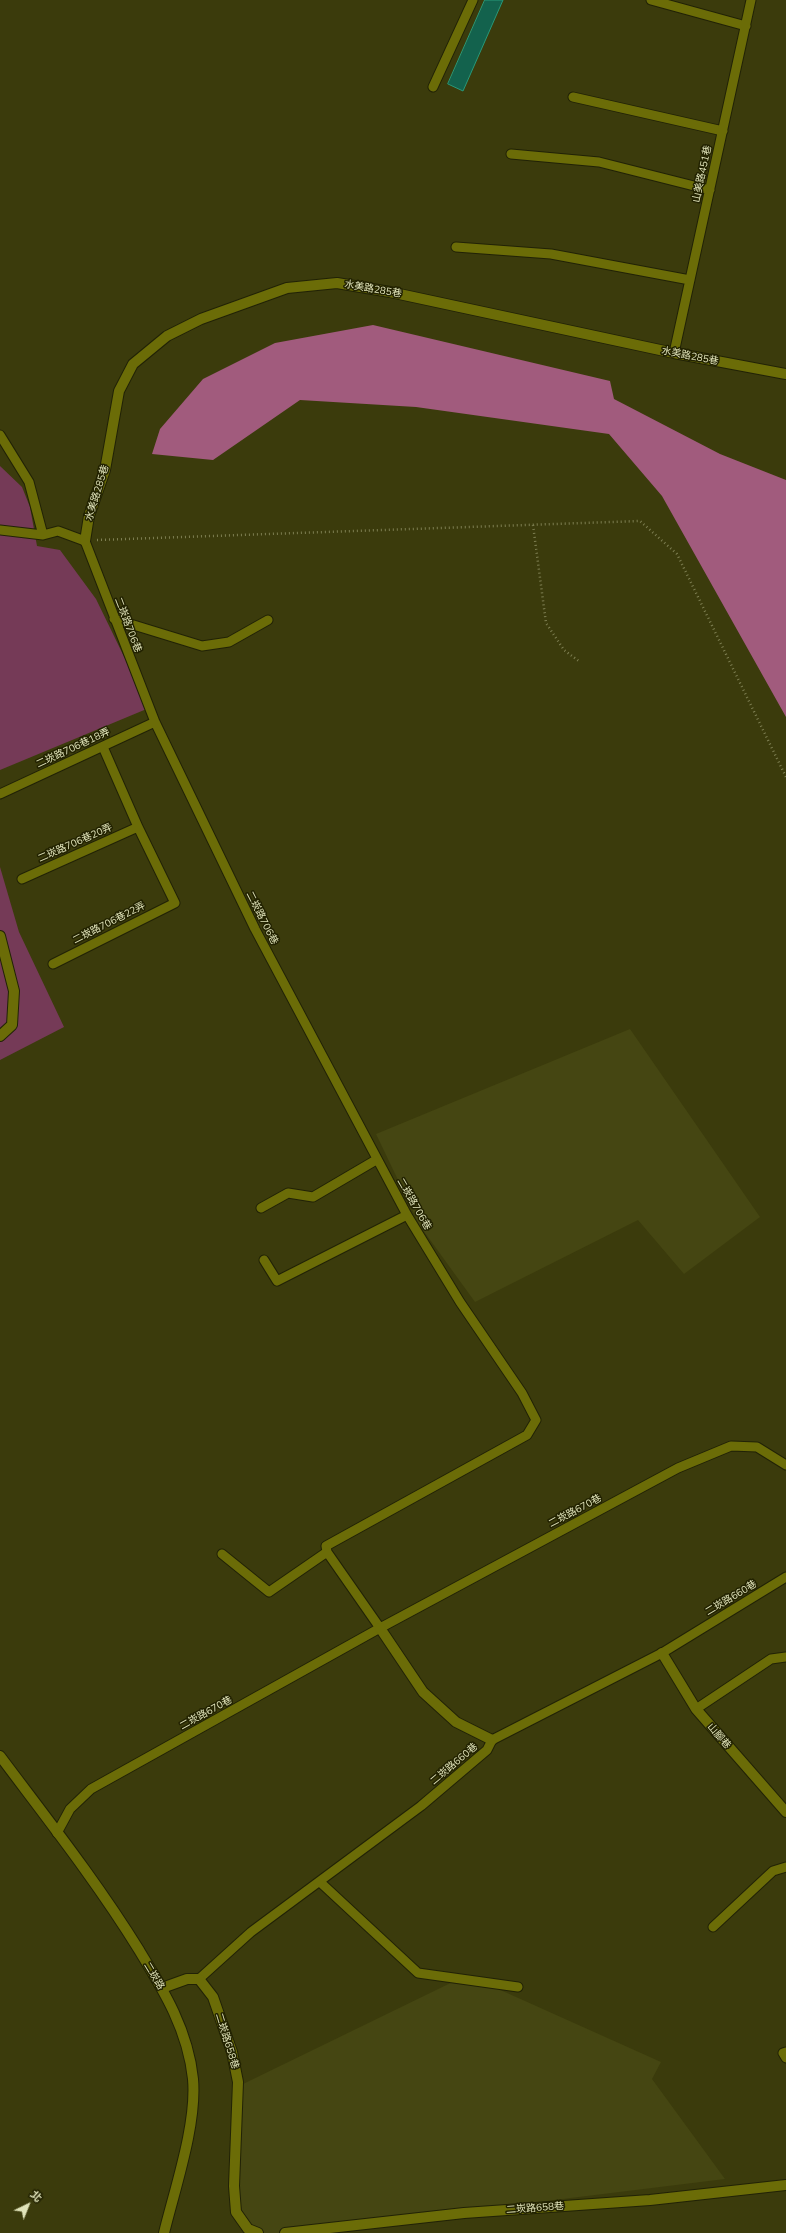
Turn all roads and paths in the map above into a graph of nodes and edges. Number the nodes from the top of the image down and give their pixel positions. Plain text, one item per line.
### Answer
1 (473, 0) edge
2 (651, 0) edge
3 (751, 0) edge
4 (746, 26) junction
5 (433, 87) dead end
6 (573, 97) dead end
7 (723, 131) junction
8 (511, 154) dead end
9 (710, 190) junction
10 (456, 247) dead end
11 (690, 280) junction
12 (674, 353) junction
13 (786, 374) edge
14 (0, 435) edge
15 (533, 525) junction
16 (0, 530) edge
17 (43, 535) junction
18 (85, 541) junction
19 (114, 619) junction
20 (268, 620) dead end
21 (580, 662) dead end
22 (154, 722) junction
23 (102, 747) junction
24 (786, 777) edge
25 (0, 794) edge
26 (138, 827) junction
27 (22, 879) dead end
28 (0, 936) edge
29 (53, 964) dead end
30 (0, 1036) edge
31 (376, 1160) junction
32 (261, 1208) dead end
33 (407, 1215) junction
34 (264, 1260) dead end
35 (786, 1465) edge
36 (327, 1552) junction
37 (222, 1554) dead end
38 (786, 1577) edge
39 (380, 1628) junction
40 (662, 1653) junction
41 (786, 1657) edge
42 (696, 1709) junction
43 (492, 1740) junction
44 (0, 1756) edge
45 (786, 1812) edge
46 (57, 1832) junction
47 (786, 1867) edge
48 (320, 1882) junction
49 (713, 1926) dead end
50 (199, 1979) junction
51 (518, 1987) dead end
52 (162, 1988) junction
53 (786, 2052) edge
54 (786, 2058) edge
55 (786, 2185) edge
56 (164, 2233) edge
57 (258, 2233) edge
58 (285, 2233) edge

1 - 5 lane
2 - 4 lane
3 - 4 lane, 山美路451巷
4 - 7 lane, 山美路451巷
6 - 7 lane
7 - 9 lane, 山美路451巷
8 - 9 lane
9 - 11 lane, 山美路451巷
10 - 11 lane
11 - 12 lane, 山美路451巷
12 - 13 street, 水美路285巷
12 - 18 street, 水美路285巷
14 - 17 lane
15 - 18 path
15 - 21 path
15 - 24 path
16 - 17 lane
17 - 18 lane
18 - 19 lane, 二崁路706巷
19 - 20 lane
19 - 22 lane, 二崁路706巷
22 - 23 lane, 二崁路706巷18弄
22 - 31 lane, 二崁路706巷
23 - 25 lane, 二崁路706巷18弄
23 - 26 lane
26 - 27 lane, 二崁路706巷20弄
26 - 29 lane, 二崁路706巷22弄
28 - 30 street
31 - 32 lane
31 - 33 lane, 二崁路706巷
33 - 34 lane
33 - 36 lane, 二崁路706巷
35 - 39 lane, 二崁路670巷
36 - 37 lane
36 - 39 lane
38 - 40 lane, 二崁路660巷
39 - 43 street
39 - 46 lane, 二崁路670巷
40 - 42 street, 山腳巷
40 - 43 lane, 二崁路660巷
41 - 42 lane
42 - 45 street, 山腳巷
43 - 48 lane, 二崁路660巷
44 - 46 street, 二崁路
46 - 52 street, 二崁路
47 - 49 lane
48 - 50 lane, 二崁路660巷
48 - 51 lane
50 - 52 street
50 - 57 street, 二崁路658巷
52 - 56 street, 二崁路
53 - 54 lane
55 - 58 street, 二崁路658巷

